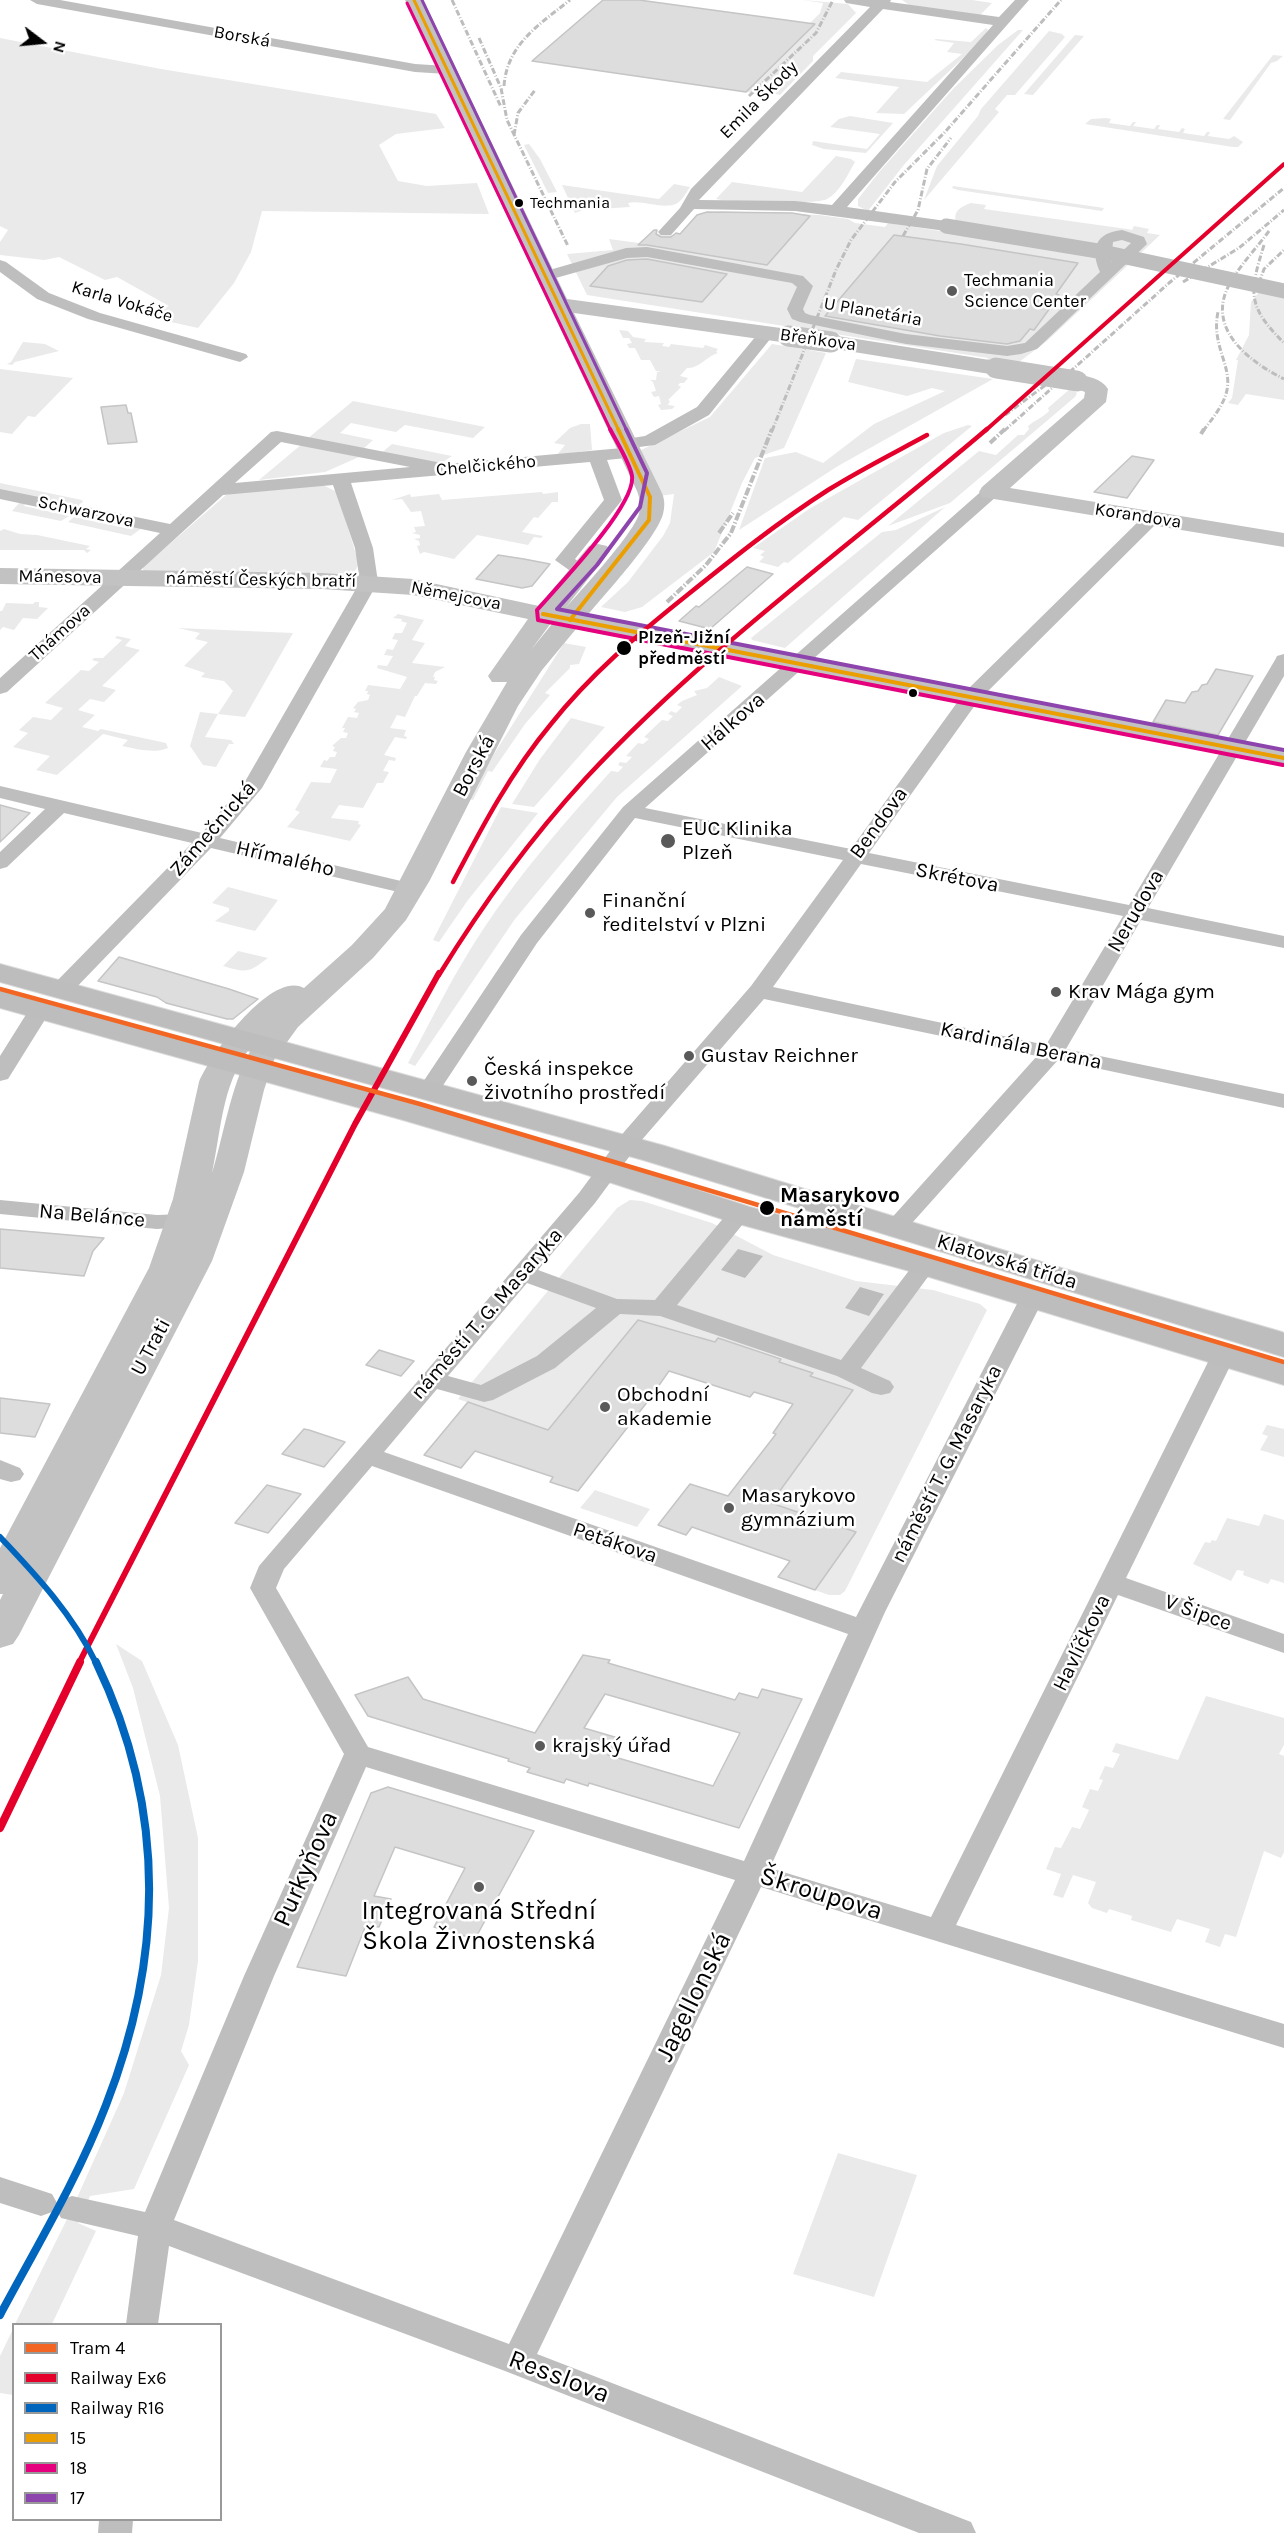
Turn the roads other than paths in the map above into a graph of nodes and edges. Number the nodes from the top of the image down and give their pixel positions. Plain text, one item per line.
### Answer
1 (37, 0) edge
2 (414, 0) edge
3 (851, 0) edge
4 (1022, 0) edge
5 (883, 2) edge
6 (1002, 22) junction
7 (447, 70) junction
8 (691, 204) junction
9 (836, 210) junction
10 (647, 252) junction
11 (0, 265) edge
12 (543, 271) junction
13 (1108, 273) dead end
14 (1284, 291) edge
15 (558, 304) junction
16 (778, 334) junction
17 (240, 357) dead end
18 (1077, 381) joint
19 (597, 456) junction
20 (631, 458) junction
21 (445, 470) junction
22 (343, 478) junction
23 (217, 490) junction
24 (991, 492) junction
25 (0, 494) edge
26 (1152, 518) junction
27 (173, 530) junction
28 (1284, 540) edge
29 (573, 565) junction
30 (0, 576) edge
31 (121, 578) junction
32 (369, 582) junction
33 (557, 617) junction
34 (1284, 660) edge
35 (797, 663) junction
36 (0, 688) edge
37 (971, 697) junction
38 (1232, 747) junction
39 (1284, 758) edge
40 (0, 792) edge
41 (60, 806) junction
42 (630, 811) junction
43 (206, 841) junction
44 (854, 858) junction
45 (0, 863) edge
46 (394, 885) junction
47 (1135, 913) junction
48 (1284, 942) edge
49 (0, 974) edge
50 (759, 990) junction
51 (0, 999) edge
52 (51, 1000) junction
53 (247, 1053) junction
54 (1053, 1053) junction
55 (0, 1074) edge
56 (411, 1095) junction
57 (1284, 1101) edge
58 (626, 1146) junction
59 (608, 1172) junction
60 (0, 1207) edge
61 (739, 1214) junction
62 (185, 1221) junction
63 (896, 1227) junction
64 (924, 1265) junction
65 (522, 1273) junction
66 (1032, 1298) junction
67 (614, 1306) junction
68 (662, 1308) junction
69 (1279, 1343) edge
70 (1223, 1356) junction
71 (846, 1370) junction
72 (1284, 1374) edge
73 (431, 1379) junction
74 (880, 1387) dead end
75 (366, 1455) junction
76 (0, 1582) edge
77 (1112, 1583) junction
78 (864, 1630) junction
79 (0, 1635) edge
80 (1284, 1644) edge
81 (358, 1754) junction
82 (753, 1874) junction
83 (939, 1930) junction
84 (1284, 2036) edge
85 (0, 2190) edge
86 (41, 2203) dead end
87 (72, 2209) dead end
88 (155, 2227) junction
89 (142, 2323) edge
90 (517, 2361) junction
91 (959, 2533) edge

1 - 7 street, Borská
2 - 7 street, Borská
3 - 5 street
4 - 6 street
5 - 6 street
5 - 8 street, Emila Škody
6 - 9 street
7 - 12 street, Borská
8 - 9 street
8 - 10 street, Emila Škody
9 - 14 street, bridge
10 - 12 street
10 - 13 street, U Planetária
11 - 17 street, Karla Vokáče
12 - 15 street, Borská
15 - 16 street, Břeňkova
15 - 20 street, Borská
16 - 18 street, Břeňkova, bridge
16 - 20 street, Chelčického
18 - 24 street, Hálkova
19 - 20 street, Chelčického
19 - 21 street, Chelčického
19 - 29 street, Borská
20 - 29 street, Borská
20 - 33 street, Borská
21 - 22 street, Chelčického
21 - 23 street, náměstí Českých bratří
22 - 23 street
22 - 32 street, náměstí Českých bratří
23 - 27 street, náměstí Českých bratří
24 - 26 street, Korandova
24 - 35 street, Hálkova
25 - 27 street, Schwarzova
26 - 28 street, Korandova
26 - 37 street, Bendova
27 - 31 street, náměstí Českých bratří
29 - 33 street, Borská
30 - 31 street, Mánesova
31 - 32 street, náměstí Českých bratří
31 - 36 street, Thámova
32 - 33 street, Němejcova
32 - 43 street, Zámečnická
33 - 35 street, Němejcova
33 - 46 street, Borská
33 - 53 street, Borská
34 - 38 street, Nerudova
35 - 37 street, Němejcova
35 - 42 street, Hálkova
37 - 38 street, Němejcova
37 - 44 street, Bendova
38 - 39 street, Němejcova
38 - 47 street, Nerudova
40 - 41 street, Hřímalého
41 - 43 street, Hřímalého
41 - 45 street
42 - 44 street, Skrétova
42 - 56 street, Hálkova
43 - 46 street, Hřímalého
43 - 52 street, Zámečnická
44 - 47 street, Skrétova
44 - 50 street, Bendova
46 - 53 street, Borská
47 - 48 street, Skrétova
47 - 54 street, Nerudova
49 - 52 main road, Klatovská třída
50 - 54 street, Kardinála Berana
50 - 58 street, Bendova
51 - 52 main road, Klatovská třída
52 - 53 main road, Klatovská třída
52 - 55 street
53 - 56 main road, Klatovská třída
53 - 62 street, U Trati
53 - 79 street, U Trati
54 - 57 street, Kardinála Berana
54 - 63 street, Nerudova
56 - 58 main road, Klatovská třída
56 - 59 main road, Klatovská třída
58 - 59 street
58 - 63 main road, Klatovská třída
59 - 61 main road, Klatovská třída
59 - 65 street, náměstí T. G. Masaryka
60 - 62 street, Na Belánce
61 - 64 main road, Klatovská třída
61 - 68 street
62 - 76 street, U Trati
63 - 69 main road, Klatovská třída
64 - 66 main road, Klatovská třída
64 - 71 street
65 - 67 street
65 - 73 street, náměstí T. G. Masaryka
66 - 70 main road, Klatovská třída
66 - 78 street, náměstí T. G. Masaryka
67 - 68 street
67 - 73 street
68 - 71 street
70 - 72 main road, Klatovská třída
70 - 77 street, Havlíčkova
71 - 74 street
73 - 75 street, náměstí T. G. Masaryka
75 - 78 street, Petákova
75 - 81 street
77 - 80 street, V Šipce
77 - 83 street, Havlíčkova
78 - 82 street, Jagellonská
81 - 82 street, Škroupova
81 - 88 street, Purkyňova
82 - 83 street, Škroupova
82 - 90 street, Jagellonská
83 - 84 street, Škroupova
85 - 86 street
87 - 88 street, Resslova
88 - 89 street, Purkyňova
88 - 90 street, Resslova
90 - 91 street, Resslova

